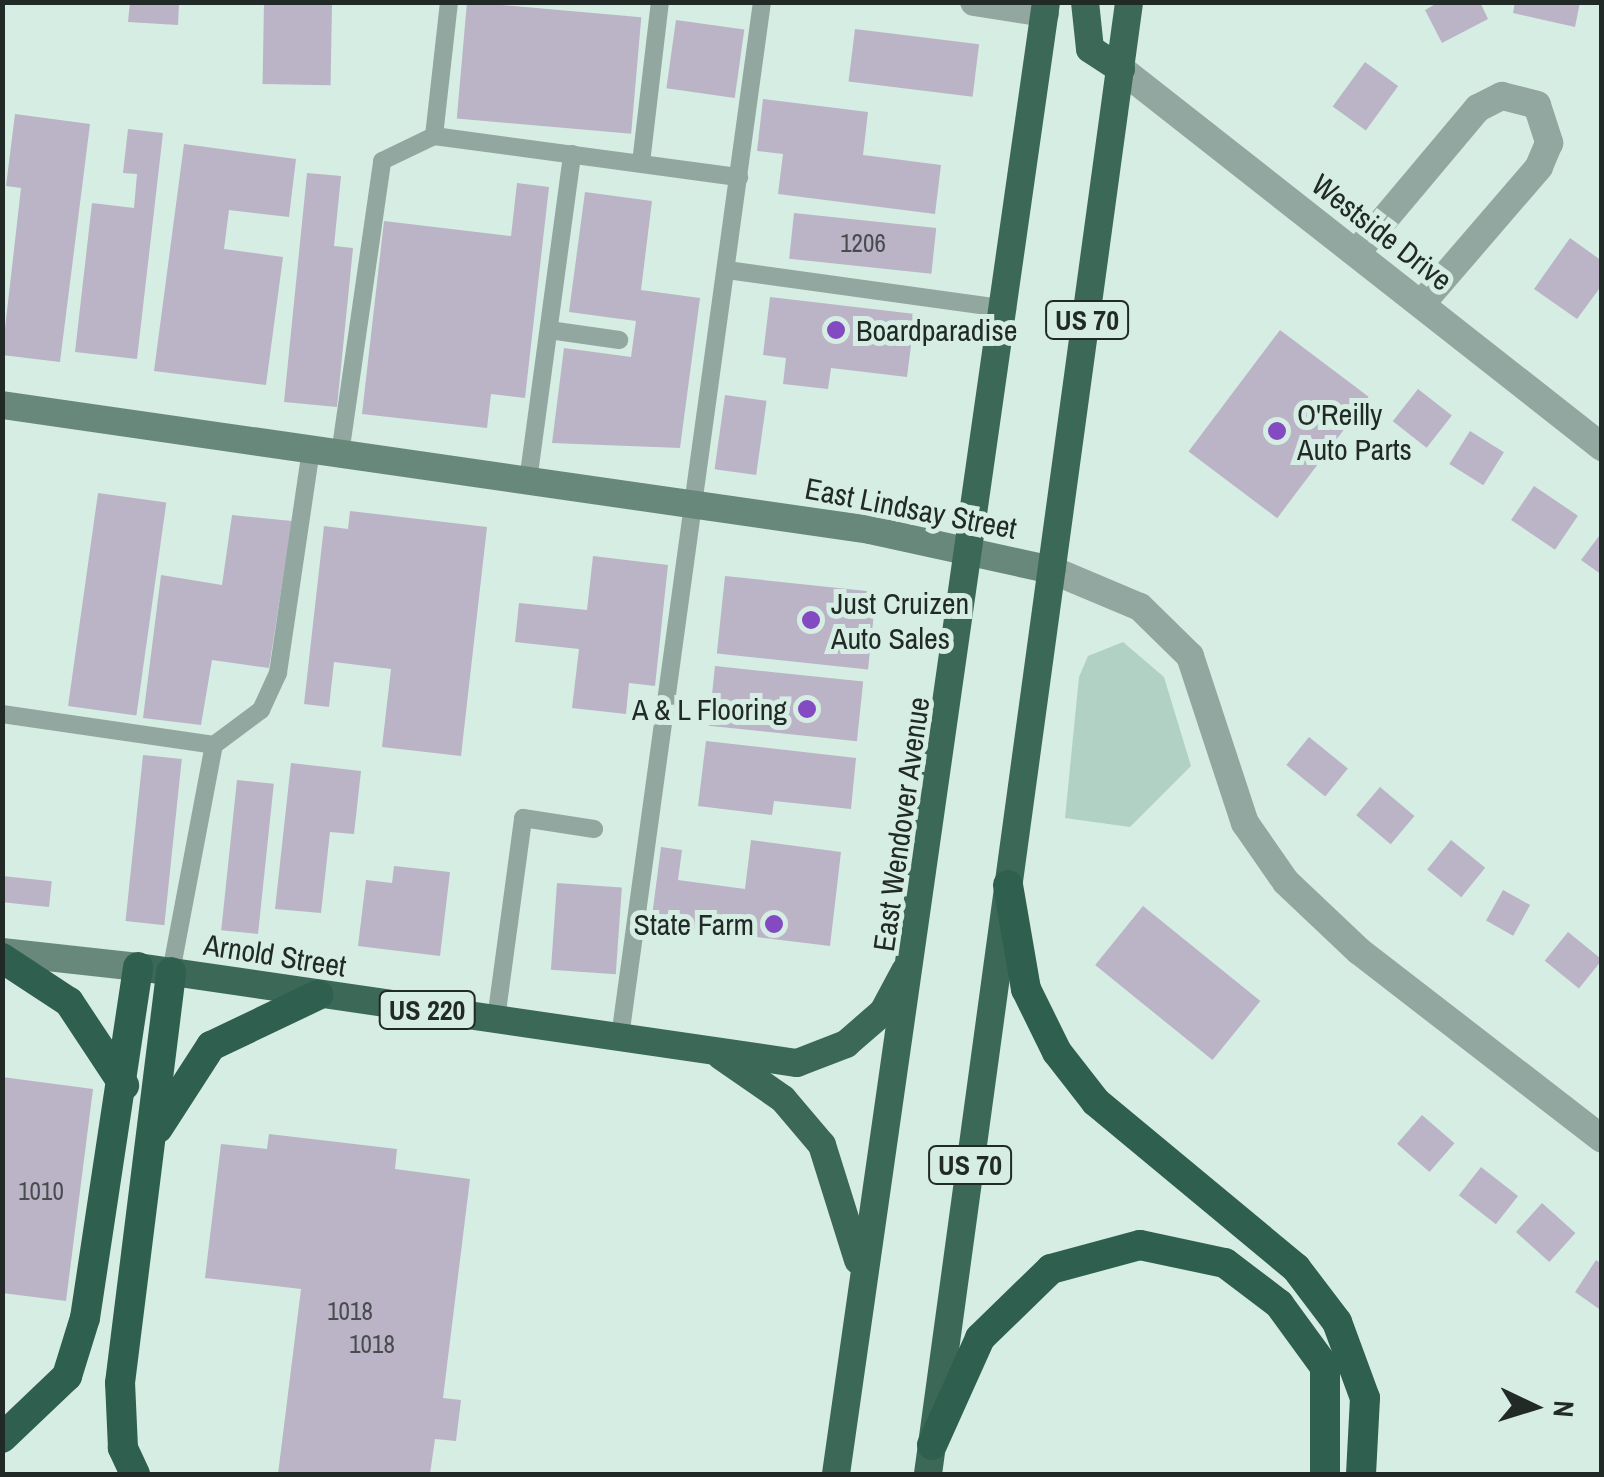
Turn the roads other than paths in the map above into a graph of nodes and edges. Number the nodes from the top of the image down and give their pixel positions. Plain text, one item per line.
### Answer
1 (448, 2) edge
2 (660, 2) edge
3 (762, 2) edge
4 (974, 2) edge
5 (1085, 2) edge
6 (1129, 2) edge
7 (1045, 8) edge
8 (1120, 69) junction
9 (434, 136) junction
10 (572, 154) junction
11 (641, 163) junction
12 (739, 176) junction
13 (1357, 252) junction
14 (726, 270) junction
15 (1420, 304) junction
16 (1007, 309) junction
17 (549, 330) junction
18 (619, 340) dead end
19 (2, 405) edge
20 (1602, 447) edge
21 (311, 449) junction
22 (340, 454) junction
23 (528, 481) junction
24 (695, 505) junction
25 (974, 547) junction
26 (1052, 570) junction
27 (2, 714) edge
28 (214, 745) junction
29 (594, 828) dead end
30 (1008, 885) junction
31 (916, 952) junction
32 (2, 955) edge
33 (138, 967) junction
34 (170, 972) junction
35 (318, 995) junction
36 (496, 1019) junction
37 (620, 1037) junction
38 (716, 1052) junction
39 (124, 1085) junction
40 (1602, 1139) edge
41 (151, 1140) junction
42 (862, 1280) junction
43 (2, 1438) edge
44 (930, 1460) edge
45 (135, 1474) edge
46 (836, 1474) edge
47 (1326, 1474) edge
48 (1361, 1474) edge

1 - 9 lane
2 - 11 lane
3 - 12 lane
4 - 7 street
5 - 8 highway
6 - 8 highway, US 70
7 - 16 highway, East Wendover Avenue / US 70
8 - 13 street, Westside Drive
8 - 26 highway, US 70
9 - 10 lane
9 - 22 lane
10 - 11 lane
10 - 17 lane
11 - 12 lane
12 - 14 lane
13 - 15 street, Westside Drive
13 - 15 street
14 - 16 lane
14 - 24 lane
15 - 20 street, Westside Drive
16 - 25 highway, East Wendover Avenue / US 70
17 - 18 lane
17 - 23 lane
19 - 21 main road, East Lindsay Street
21 - 22 main road, East Lindsay Street
21 - 28 lane
22 - 23 main road, East Lindsay Street
23 - 24 main road, East Lindsay Street
24 - 25 main road, East Lindsay Street
24 - 37 lane
25 - 26 main road, East Lindsay Street
25 - 31 highway, East Wendover Avenue / US 70
26 - 30 highway, US 70
26 - 40 street, East Lindsay Street
27 - 28 lane
28 - 34 lane
29 - 36 lane
30 - 44 highway, US 70
30 - 48 highway
31 - 38 highway, US 220
31 - 42 highway, East Wendover Avenue / US 70
32 - 33 main road, Arnold Street
32 - 39 highway
33 - 34 highway, Arnold Street / US 220
33 - 39 highway
34 - 35 highway, Arnold Street / US 220
34 - 41 highway
35 - 36 highway, Arnold Street / US 220
35 - 41 highway
36 - 37 highway, Arnold Street / US 220
37 - 38 highway, Arnold Street / US 220
38 - 42 highway
39 - 43 highway
41 - 45 highway
42 - 46 highway, East Wendover Avenue / US 70
44 - 47 highway

